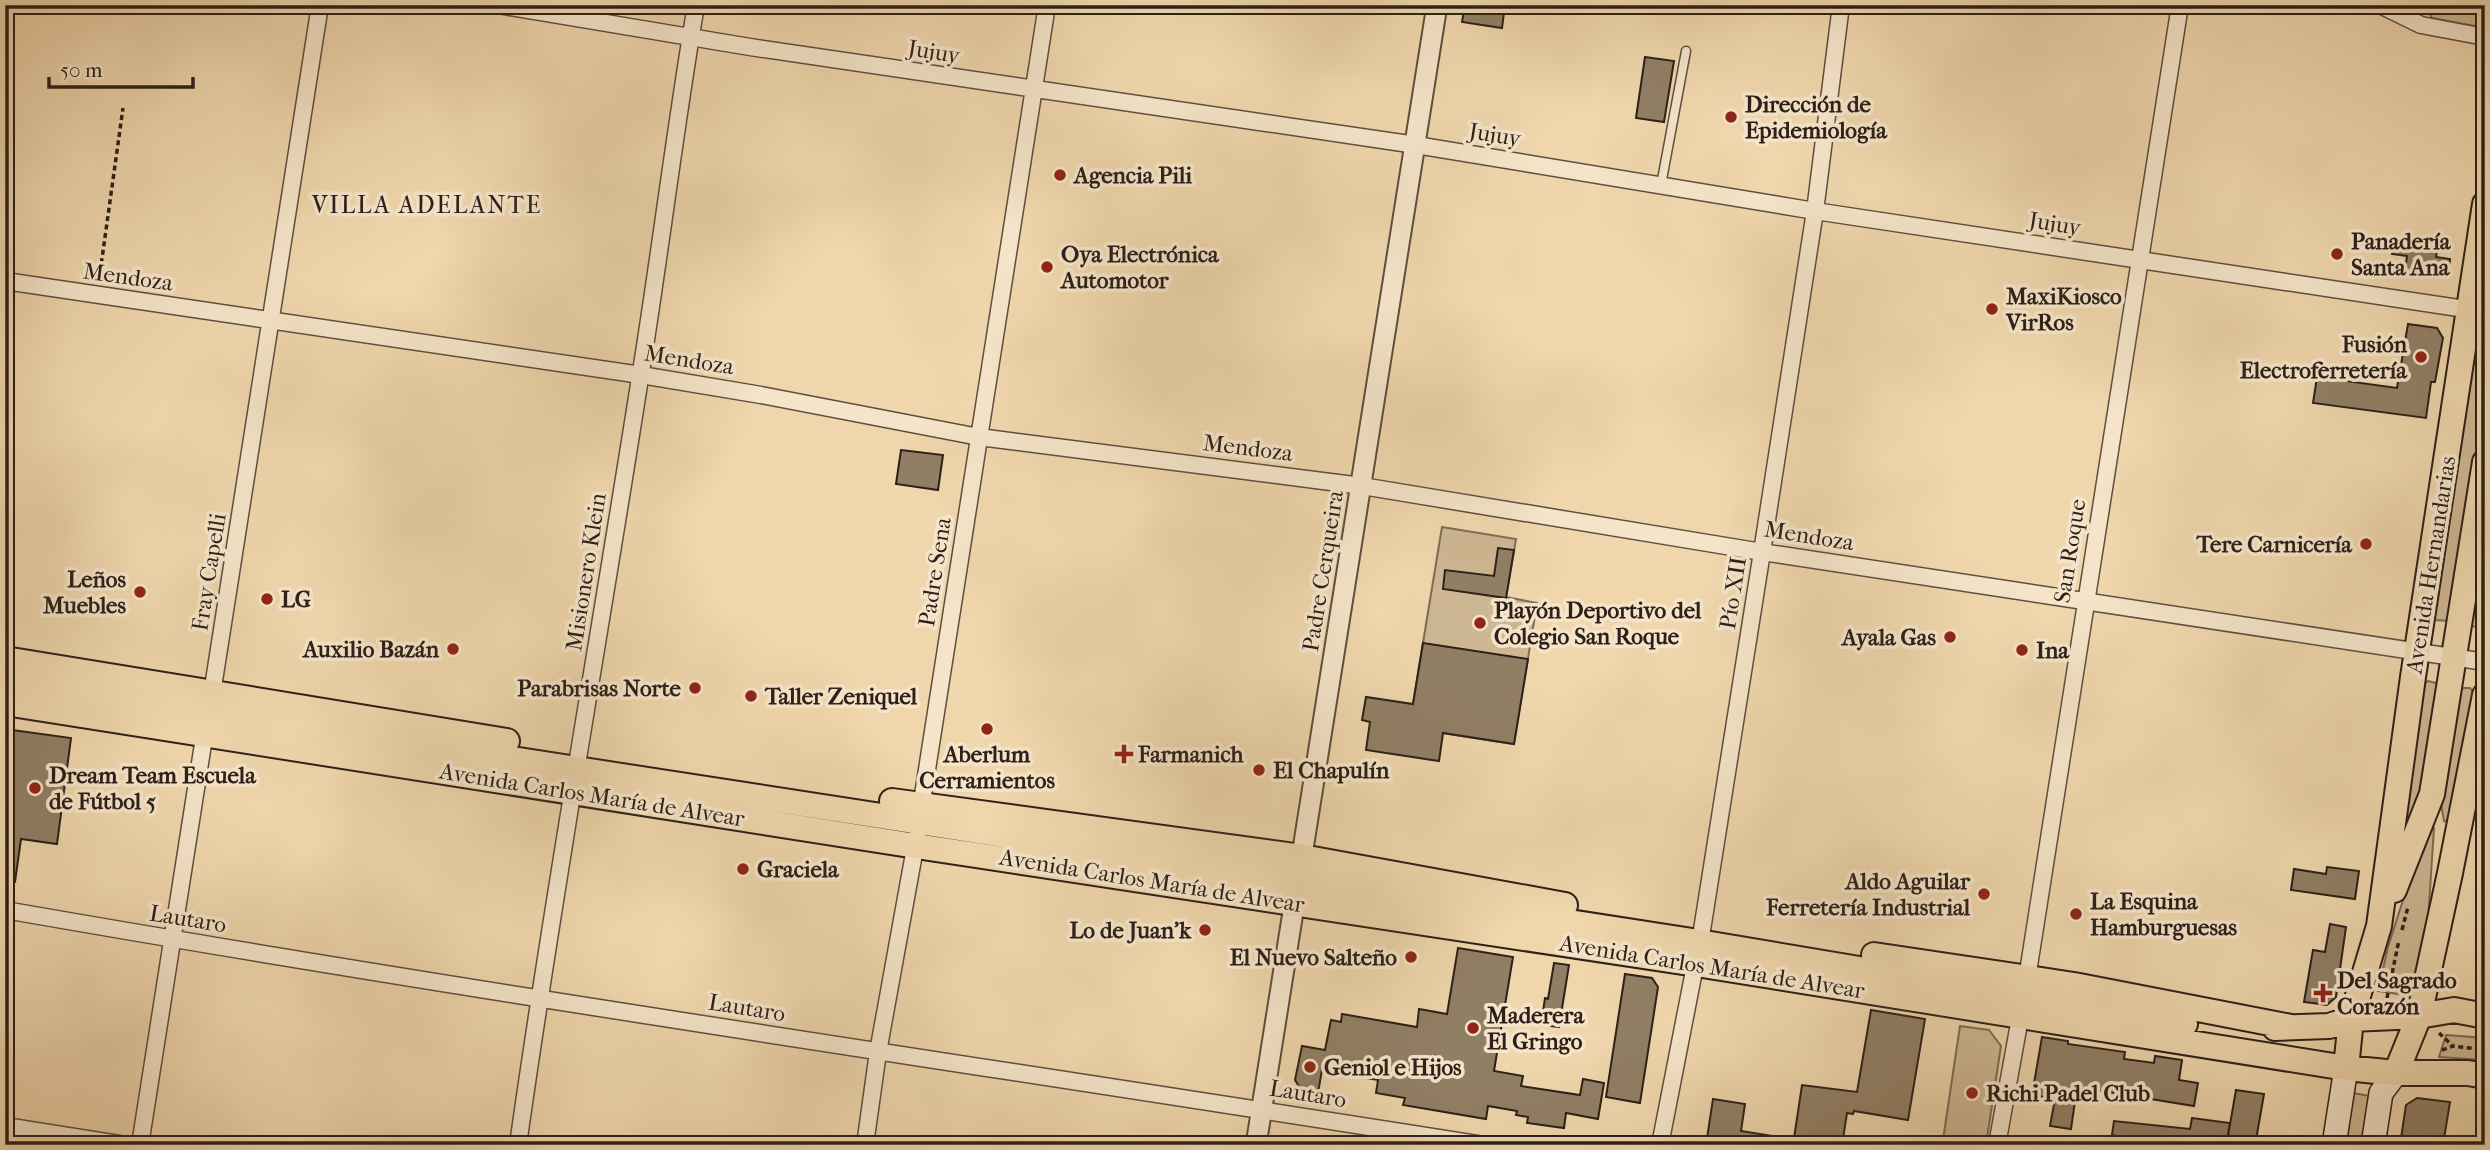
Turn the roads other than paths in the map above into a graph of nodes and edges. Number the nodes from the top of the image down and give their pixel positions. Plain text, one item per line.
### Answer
1 (320, 5) edge
2 (498, 5) edge
3 (696, 5) edge
4 (1047, 5) edge
5 (1437, 5) edge
6 (1841, 5) edge
7 (2179, 5) edge
8 (2380, 5) edge
9 (691, 36) junction
10 (2485, 37) edge
11 (1686, 51) dead end
12 (1033, 89) junction
13 (1416, 145) junction
14 (1661, 185) junction
15 (2485, 204) edge
16 (1815, 211) junction
17 (2140, 260) junction
18 (5, 281) edge
19 (2477, 310) edge
20 (270, 321) junction
21 (641, 375) junction
22 (979, 437) junction
23 (2485, 462) edge
24 (1362, 486) junction
25 (1762, 552) junction
26 (2085, 602) junction
27 (2417, 651) junction
28 (2454, 656) junction
29 (5, 659) edge
30 (2485, 662) edge
31 (5, 681) edge
32 (2485, 695) edge
33 (5, 703) edge
34 (209, 714) junction
35 (577, 771) junction
36 (2432, 794) junction
37 (919, 824) junction
38 (2450, 873) junction
39 (1298, 880) junction
40 (5, 910) edge
41 (2384, 937) junction
42 (173, 940) junction
43 (1699, 945) junction
44 (2024, 997) junction
45 (539, 998) junction
46 (2419, 1016) junction
47 (2485, 1016) edge
48 (2351, 1019) junction
49 (2291, 1027) junction
50 (2225, 1031) junction
51 (878, 1052) junction
52 (2299, 1058) junction
53 (2346, 1068) junction
54 (2396, 1073) junction
55 (2479, 1074) edge
56 (1262, 1110) junction
57 (5, 1126) edge
58 (125, 1145) edge
59 (140, 1145) edge
60 (518, 1145) edge
61 (865, 1145) edge
62 (1256, 1145) edge
63 (1483, 1145) edge
64 (1660, 1145) edge
65 (1997, 1145) edge
66 (2334, 1145) edge
67 (2373, 1145) edge

1 - 20 street, Fray Capelli
2 - 9 street, Jujuy
3 - 9 street, Misionero Klein
4 - 12 street, Padre Sena
5 - 13 street, Padre Cerqueira
6 - 16 street, Pío XII
7 - 17 street, San Roque
8 - 10 street
9 - 12 street, Jujuy
9 - 21 street, Misionero Klein
11 - 14 lane
12 - 13 street, Jujuy
12 - 22 street, Padre Sena
13 - 14 street, Jujuy
13 - 24 street, Padre Cerqueira
14 - 16 street, Jujuy
15 - 19 main road, Avenida Hernandarias
16 - 17 street, Jujuy
16 - 25 street, Pío XII
17 - 19 street, Jujuy
17 - 26 street, San Roque
18 - 20 street, Mendoza
19 - 27 main road, Avenida Hernandarias
20 - 21 street, Mendoza
20 - 34 street, Fray Capelli
21 - 22 street, Mendoza
21 - 35 street, Misionero Klein
22 - 24 street, Mendoza
22 - 37 street, Padre Sena
23 - 28 main road, Avenida Hernandarias
24 - 25 street, Mendoza
24 - 39 street, Padre Cerqueira
25 - 26 street, Mendoza
25 - 43 street, Pío XII
26 - 27 street, Mendoza
26 - 44 street, San Roque
27 - 28 street, Mendoza
27 - 41 main road, Avenida Hernandarias
28 - 30 street, Mendoza
28 - 36 main road, Avenida Hernandarias
29 - 34 main road, Avenida Carlos María de Alvear
31 - 34 main road, Avenida Carlos María de Alvear
32 - 38 main road, Avenida Hernandarias
33 - 34 main road, Avenida Carlos María de Alvear
34 - 35 main road, Avenida Carlos María de Alvear
34 - 42 street, Fray Capelli
35 - 37 main road, Avenida Carlos María de Alvear
35 - 45 street, Misionero Klein
36 - 38 main road, Avenida Hernandarias
36 - 41 main road, Avenida Hernandarias
37 - 39 main road, Avenida Carlos María de Alvear
37 - 51 street, Padre Sena
38 - 46 main road, Avenida Hernandarias
39 - 43 main road, Avenida Carlos María de Alvear
39 - 56 street, Padre Cerqueira
40 - 42 street, Lautaro
41 - 48 main road, Avenida Hernandarias
42 - 45 street, Lautaro
42 - 59 street, Fray Capelli
43 - 44 main road, Avenida Carlos María de Alvear
43 - 44 main road, Avenida Carlos María de Alvear
43 - 64 street, Pío XII
44 - 49 main road, Avenida Carlos María de Alvear
44 - 50 main road, Avenida Carlos María de Alvear
44 - 52 main road, Avenida Carlos María de Alvear
44 - 65 street, San Roque
45 - 51 street, Lautaro
45 - 60 street, Misionero Klein
46 - 47 main road, Avenida Carlos María de Alvear
46 - 48 main road, Avenida Carlos María de Alvear
46 - 54 main road, Avenida Hernandarias
48 - 49 main road, Avenida Carlos María de Alvear
48 - 53 main road, Avenida Hernandarias
49 - 50 main road, Avenida Carlos María de Alvear
50 - 52 main road, Avenida Carlos María de Alvear
51 - 56 street, Lautaro
51 - 61 street, Padre Sena
52 - 53 main road, Avenida Carlos María de Alvear
53 - 54 main road, Avenida Carlos María de Alvear
53 - 66 main road, Avenida Hernandarias
54 - 55 main road, Avenida Carlos María de Alvear
54 - 67 main road, Avenida Hernandarias
56 - 62 street, Padre Cerqueira
56 - 63 street, Lautaro
57 - 58 street

